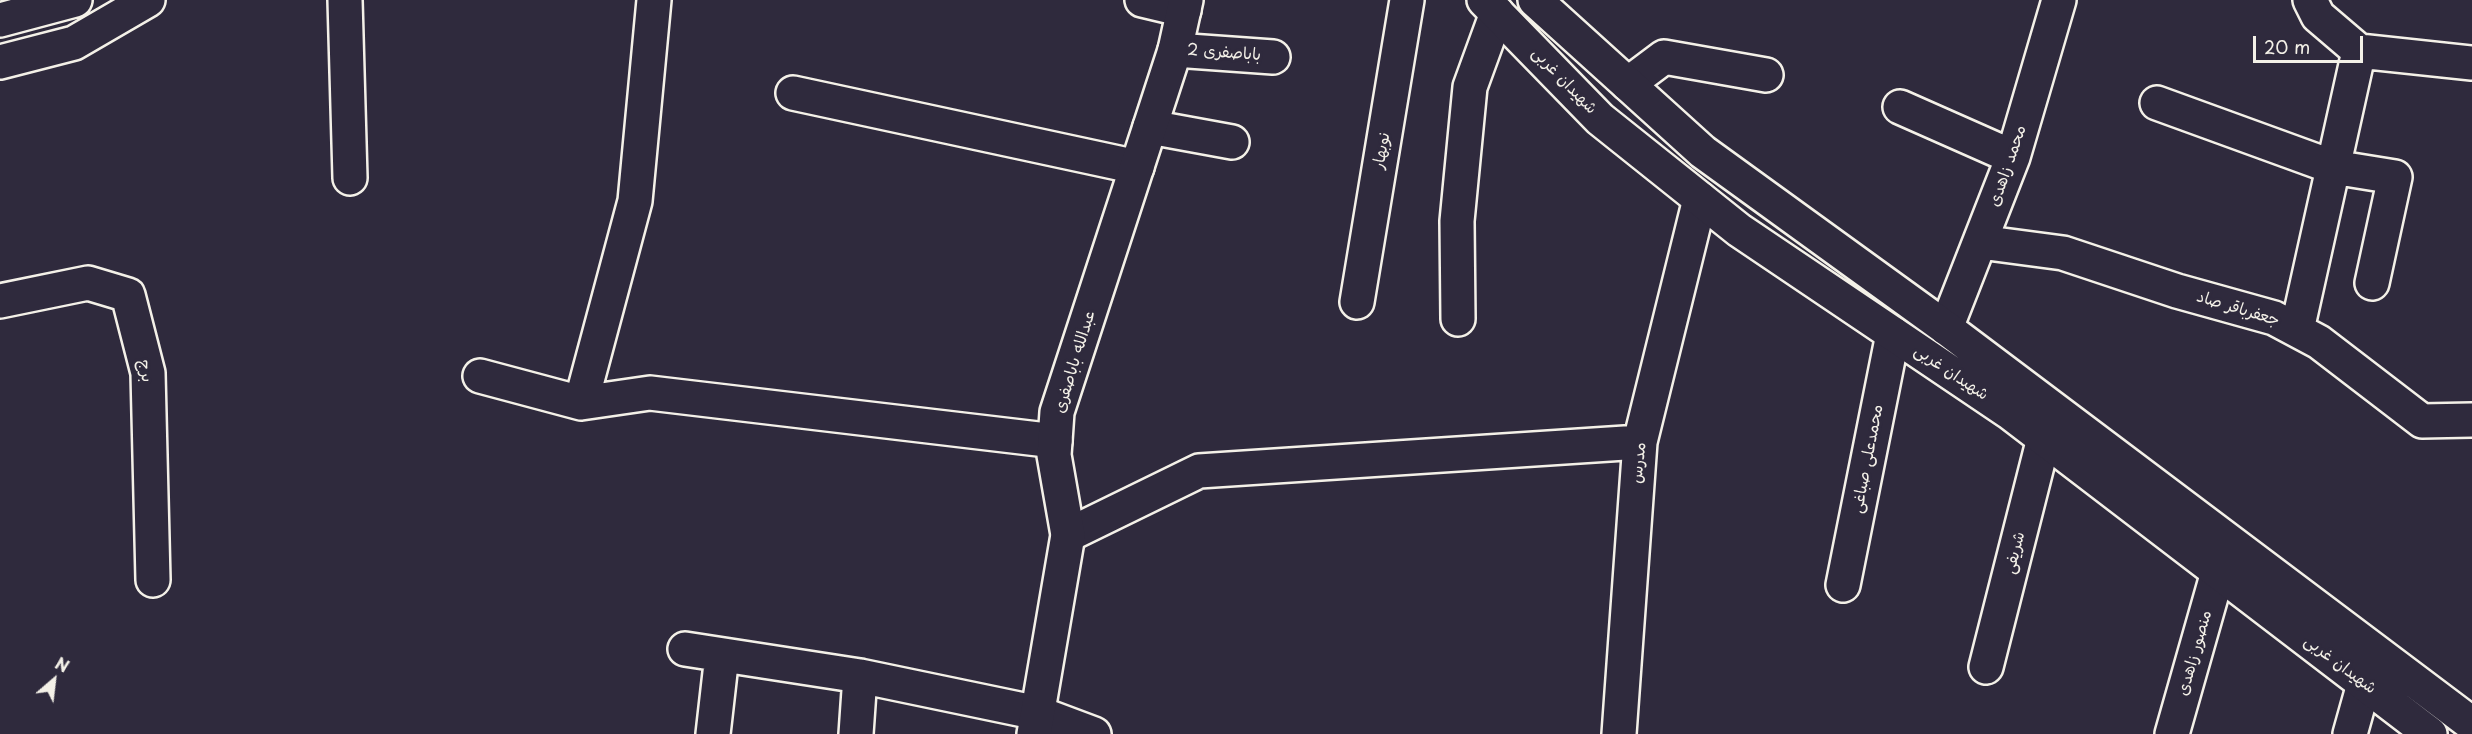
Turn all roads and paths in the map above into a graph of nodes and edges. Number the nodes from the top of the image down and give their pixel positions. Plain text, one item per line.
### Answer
1 (75, 0) edge
2 (148, 0) edge
3 (345, 0) edge
4 (654, 0) edge
5 (1142, 0) edge
6 (1407, 0) edge
7 (1535, 0) edge
8 (2059, 0) edge
9 (2310, 0) edge
10 (1185, 5) edge
11 (1490, 7) edge
12 (0, 20) edge
13 (1175, 50) junction
14 (2359, 51) junction
15 (1273, 57) dead end
16 (0, 62) edge
17 (2472, 63) edge
18 (1766, 75) dead end
19 (1628, 84) junction
20 (793, 93) dead end
21 (2157, 103) dead end
22 (1900, 107) dead end
23 (1150, 127) junction
24 (1232, 142) dead end
25 (2013, 157) junction
26 (1137, 167) junction
27 (2333, 167) junction
28 (350, 178) dead end
29 (1700, 199) junction
30 (1980, 242) junction
31 (2372, 283) dead end
32 (0, 301) edge
33 (1356, 302) dead end
34 (1458, 320) dead end
35 (1946, 328) junction
36 (2297, 330) junction
37 (1893, 334) junction
38 (480, 376) dead end
39 (581, 403) junction
40 (2472, 420) edge
41 (2044, 438) junction
42 (1055, 441) junction
43 (1640, 442) junction
44 (1068, 535) junction
45 (2218, 572) junction
46 (153, 580) dead end
47 (1843, 585) dead end
48 (685, 649) dead end
49 (722, 655) junction
50 (1986, 667) dead end
51 (860, 676) junction
52 (2364, 684) junction
53 (1036, 723) edge
54 (2472, 724) edge
55 (713, 734) edge
56 (856, 734) edge
57 (1094, 734) edge
58 (1619, 734) edge
59 (2172, 734) edge
60 (2350, 734) edge
61 (2430, 734) edge

1 - 12 street
2 - 16 street
3 - 28 street
4 - 39 street
5 - 10 street
6 - 33 street, نوبهار
7 - 19 street, شهیدان غربی
8 - 25 street, محمد زاهدی
9 - 14 street
10 - 13 street, عبدالله باباصفری
11 - 29 street, شهیدان غربی
11 - 34 street
13 - 15 street, باباصفری 2
13 - 23 street, عبدالله باباصفری
14 - 17 street
14 - 27 street
18 - 19 street
19 - 35 street, شهیدان غربی
20 - 26 street
21 - 27 street
22 - 25 street
23 - 24 street
23 - 26 street, عبدالله باباصفری
25 - 30 street, محمد زاهدی
26 - 42 street, عبدالله باباصفری
27 - 31 street
27 - 36 street
29 - 37 street, شهیدان غربی
29 - 43 street, مدرس
30 - 35 street, محمد زاهدی
30 - 36 street, جعفرباقر صاد
32 - 46 street, برج
35 - 54 street, شهیدان غربی
36 - 40 street, جعفرباقر صاد
37 - 41 street, شهیدان غربی
37 - 47 street, محمدعلی صباغی
38 - 39 street
39 - 42 street
41 - 45 street, شهیدان غربی
41 - 50 street, شریفی
42 - 44 street, عبدالله باباصفری
43 - 44 street
43 - 58 street, مدرس
44 - 53 street, عبدالله باباصفری
45 - 52 street, شهیدان غربی
45 - 59 street, منصور زاهدی
48 - 49 street
49 - 51 street
49 - 55 street
51 - 53 street
51 - 56 street
52 - 60 street
52 - 61 street, شهیدان غربی
53 - 57 street

